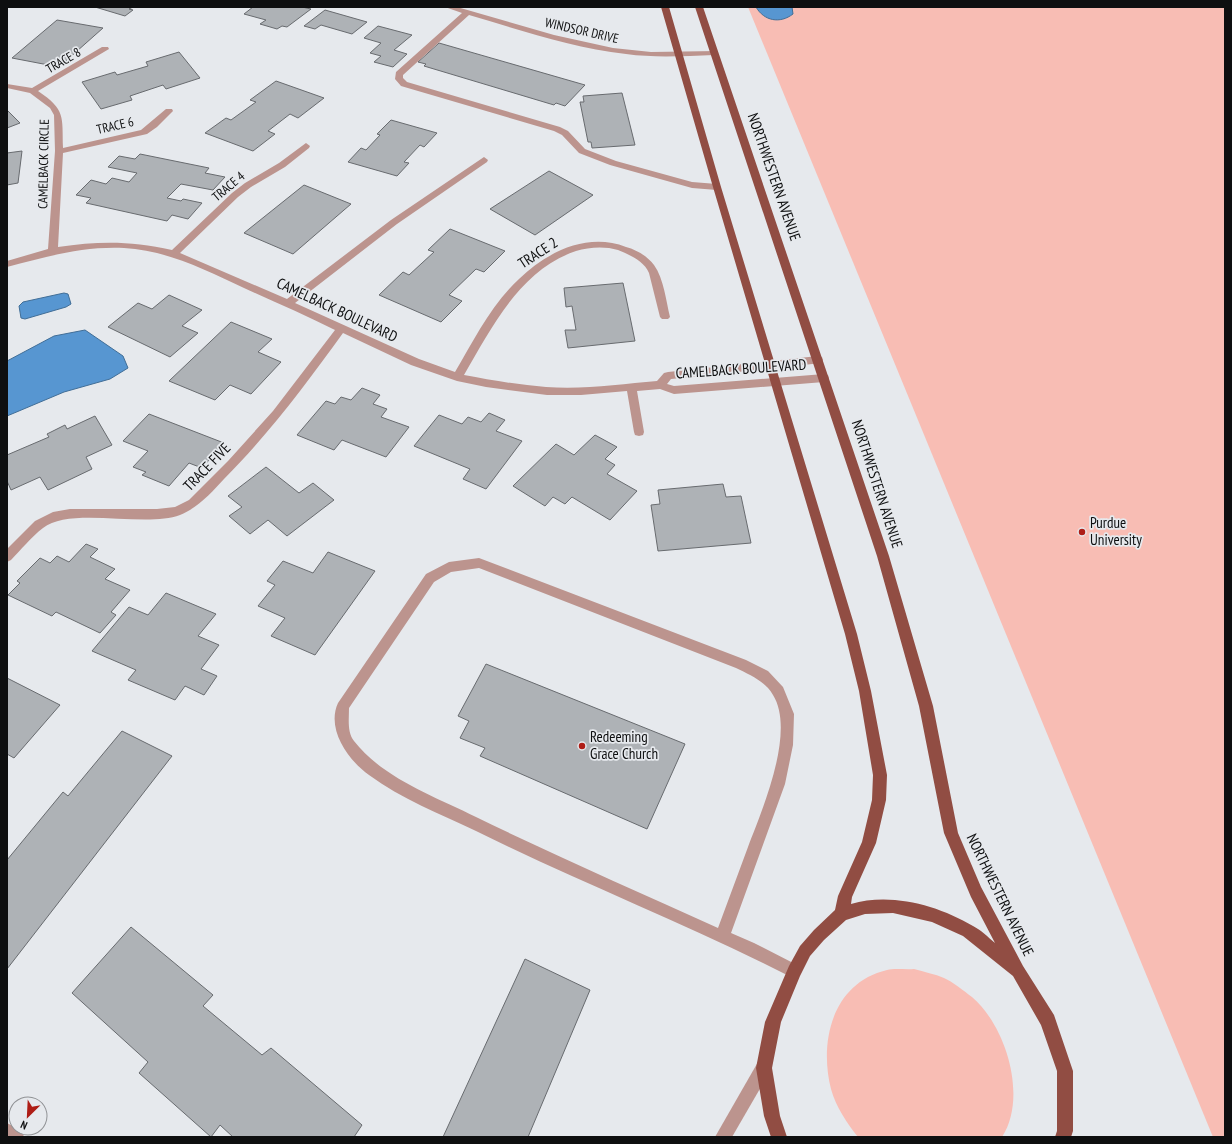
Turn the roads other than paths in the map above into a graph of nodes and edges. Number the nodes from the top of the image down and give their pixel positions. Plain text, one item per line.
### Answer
1 (449, 7) edge
2 (665, 7) edge
3 (699, 7) edge
4 (468, 12) junction
5 (105, 49) dead end
6 (714, 53) junction
7 (679, 54) junction
8 (7, 86) edge
9 (33, 91) junction
10 (169, 110) dead end
11 (306, 146) dead end
12 (59, 151) junction
13 (484, 160) dead end
14 (717, 187) junction
15 (53, 251) junction
16 (174, 254) junction
17 (7, 264) edge
18 (287, 304) junction
19 (665, 317) dead end
20 (341, 329) junction
21 (818, 360) junction
22 (771, 364) junction
23 (457, 377) junction
24 (824, 378) junction
25 (776, 382) junction
26 (660, 385) junction
27 (631, 387) junction
28 (639, 432) dead end
29 (7, 557) edge
30 (842, 914) junction
31 (722, 937) junction
32 (794, 971) junction
33 (1018, 971) junction
34 (764, 1068) junction
35 (7, 1131) edge
36 (16, 1137) edge
37 (723, 1137) edge
38 (779, 1137) edge
39 (1063, 1137) edge

1 - 4 street, WINDSOR DRIVE
2 - 7 main road
3 - 6 main road, NORTHWESTERN AVENUE
4 - 7 street, WINDSOR DRIVE
4 - 14 street
5 - 9 street, TRACE 8
6 - 7 street, WINDSOR DRIVE
6 - 21 main road, NORTHWESTERN AVENUE
7 - 14 main road
8 - 9 street, CAMELBACK CIRCLE
9 - 12 street, CAMELBACK CIRCLE
10 - 12 street, TRACE 6
11 - 16 street, TRACE 4
12 - 15 street, CAMELBACK CIRCLE
13 - 18 street
14 - 22 main road
15 - 16 street, CAMELBACK BOULEVARD
15 - 17 street, CAMELBACK BOULEVARD
16 - 18 street, CAMELBACK BOULEVARD
18 - 20 street, CAMELBACK BOULEVARD
19 - 23 street, TRACE 2
20 - 23 street, CAMELBACK BOULEVARD
20 - 29 street, TRACE FIVE
21 - 22 street, CAMELBACK BOULEVARD
21 - 24 main road, NORTHWESTERN AVENUE
22 - 25 main road
22 - 26 street, CAMELBACK BOULEVARD
23 - 27 street, CAMELBACK BOULEVARD
24 - 25 street, CAMELBACK BOULEVARD
24 - 33 main road, NORTHWESTERN AVENUE
25 - 26 street, CAMELBACK BOULEVARD
25 - 30 main road
26 - 27 street, CAMELBACK BOULEVARD
27 - 28 street
30 - 32 main road
30 - 33 main road
31 - 31 street
31 - 32 street
32 - 34 main road
33 - 39 main road, NORTHWESTERN AVENUE
34 - 37 street
34 - 38 main road
35 - 36 street

